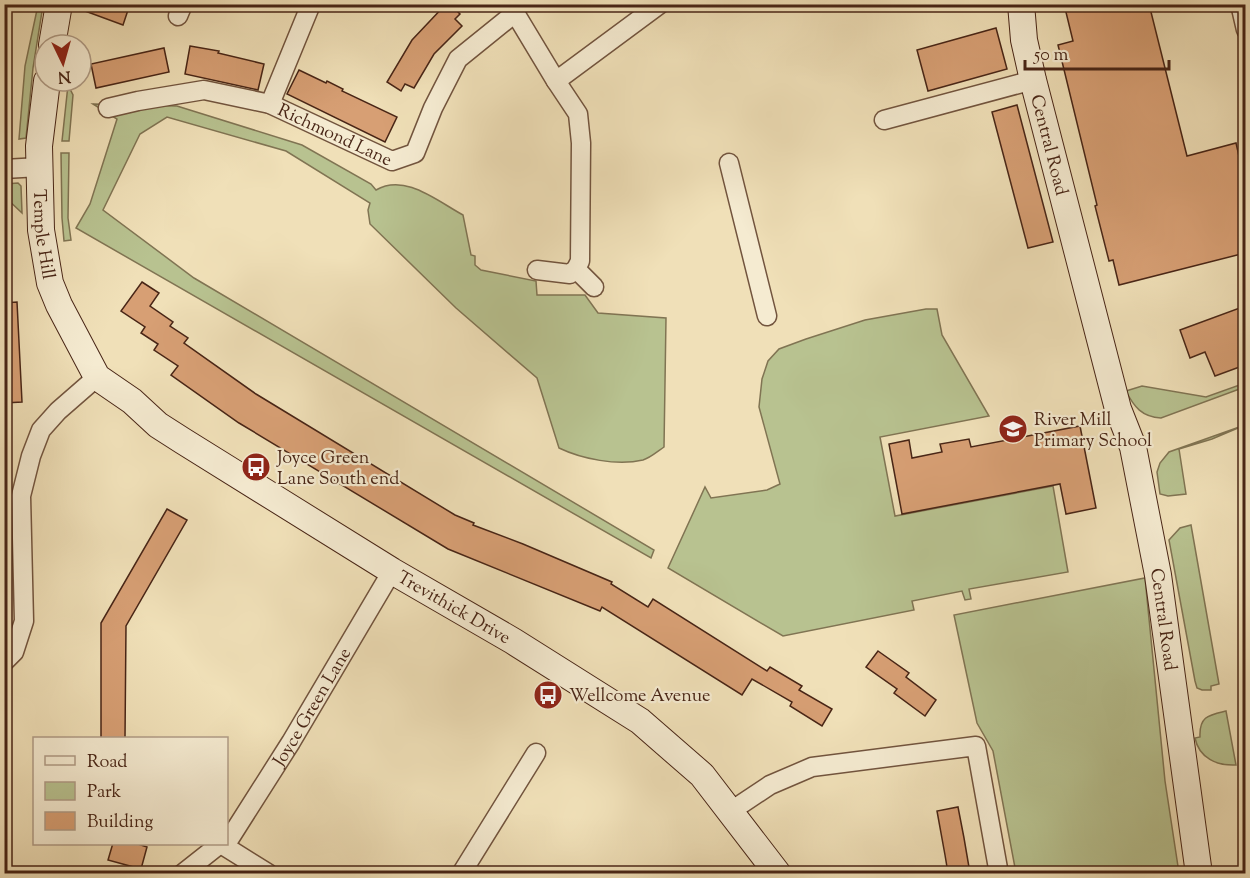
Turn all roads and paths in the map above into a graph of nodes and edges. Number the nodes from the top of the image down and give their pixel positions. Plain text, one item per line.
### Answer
1 (59, 4) edge
2 (310, 4) edge
3 (660, 4) edge
4 (1021, 4) edge
5 (1240, 4) edge
6 (512, 9) edge
7 (1245, 30) edge
8 (54, 33) edge
9 (1033, 80) junction
10 (556, 81) junction
11 (45, 93) edge
12 (270, 104) junction
13 (108, 108) dead end
14 (884, 120) dead end
15 (729, 163) dead end
16 (40, 167) junction
17 (4, 169) edge
18 (576, 269) junction
19 (537, 270) dead end
20 (594, 287) dead end
21 (767, 316) dead end
22 (97, 377) junction
23 (392, 571) junction
24 (4, 662) edge
25 (536, 753) dead end
26 (731, 812) junction
27 (228, 839) edge
28 (218, 845) edge
29 (224, 845) edge
30 (182, 873) edge
31 (268, 873) edge
32 (462, 873) edge
33 (778, 873) edge
34 (999, 873) edge
35 (1198, 873) edge

1 - 8 street
2 - 12 street
3 - 10 street
4 - 9 street, Central Road
5 - 7 street
6 - 10 street
6 - 12 street, Richmond Lane
9 - 14 street
9 - 35 street, Central Road
10 - 18 street
11 - 16 street, Temple Hill
12 - 13 street, Richmond Lane
15 - 21 street
16 - 17 street
16 - 22 street, Temple Hill
18 - 19 street
18 - 20 street
22 - 23 street, Trevithick Drive
22 - 24 street
23 - 26 street, Trevithick Drive
23 - 27 street, Joyce Green Lane
25 - 32 street
26 - 33 street, Trevithick Drive
26 - 34 street
28 - 30 street
29 - 31 street

